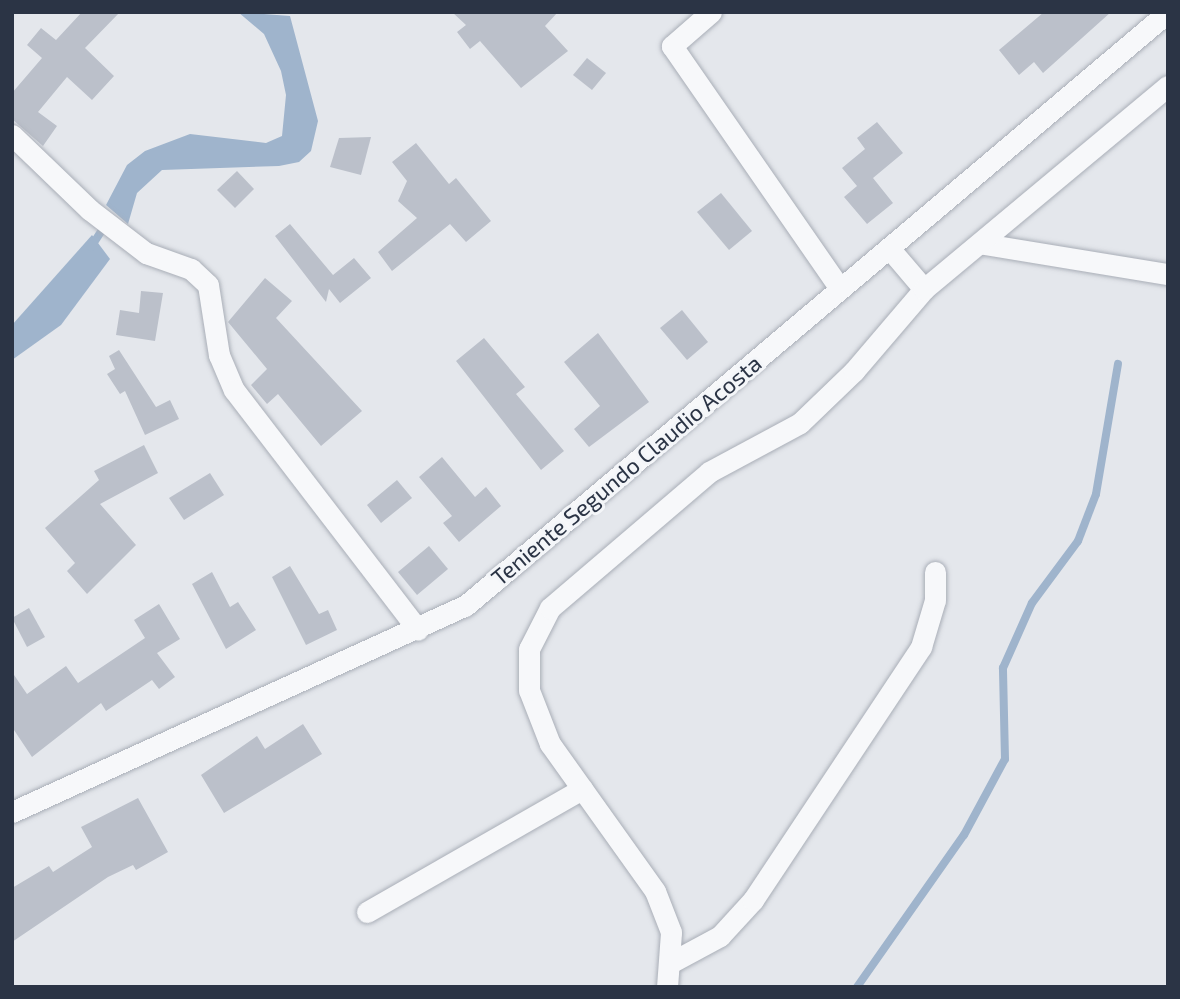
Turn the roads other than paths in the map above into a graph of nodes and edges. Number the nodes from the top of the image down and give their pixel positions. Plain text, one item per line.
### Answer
1 (711, 12) edge
2 (1168, 12) edge
3 (1168, 86) edge
4 (12, 135) edge
5 (984, 244) junction
6 (888, 248) junction
7 (1168, 274) edge
8 (840, 289) junction
9 (924, 289) junction
10 (935, 572) dead end
11 (418, 630) junction
12 (582, 789) junction
13 (12, 812) edge
14 (367, 912) dead end
15 (670, 963) junction
16 (667, 987) edge

1 - 8 street
2 - 6 street, Teniente Segundo Claudio Acosta
3 - 5 street
4 - 11 street
5 - 7 street
5 - 9 street
6 - 8 street, Teniente Segundo Claudio Acosta
6 - 9 street
8 - 11 street, Teniente Segundo Claudio Acosta
9 - 12 street
10 - 15 street
11 - 13 street, Teniente Segundo Claudio Acosta
12 - 14 street
12 - 15 street
15 - 16 street

